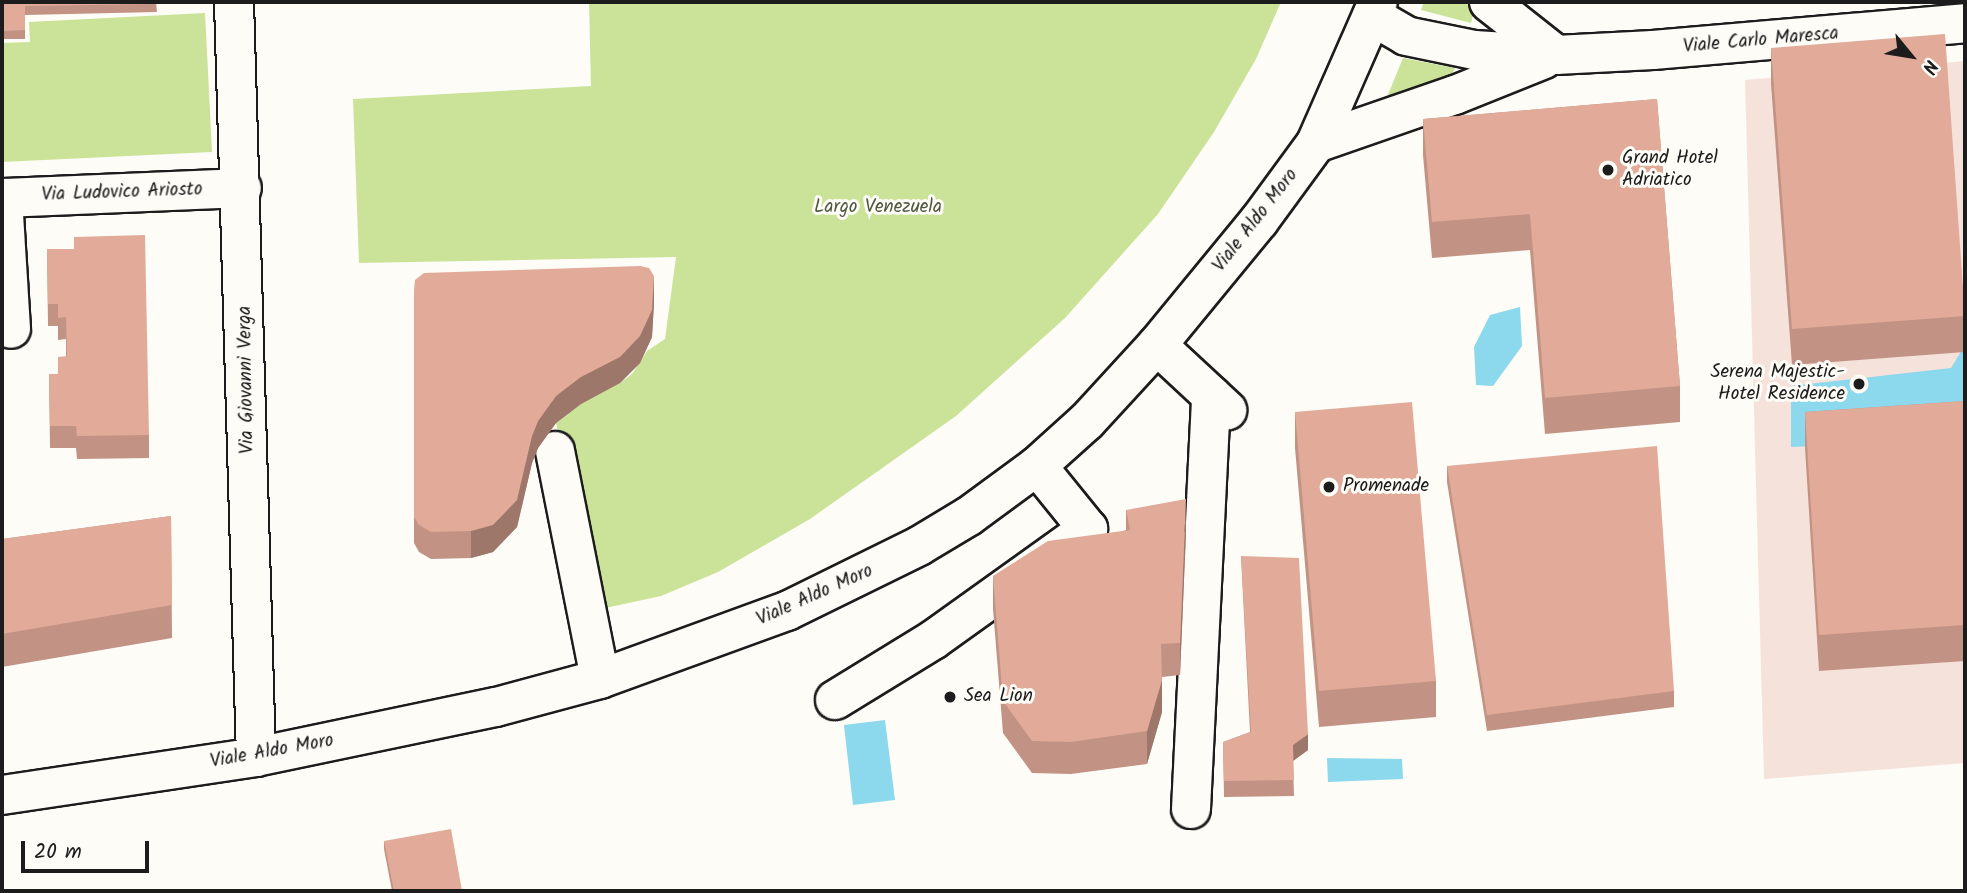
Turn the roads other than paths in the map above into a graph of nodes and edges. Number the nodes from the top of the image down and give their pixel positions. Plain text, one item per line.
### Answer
1 (234, 2) edge
2 (1489, 2) edge
3 (1375, 9) edge
4 (1965, 23) edge
5 (1556, 55) junction
6 (1316, 143) junction
7 (242, 188) junction
8 (2, 198) edge
9 (11, 329) dead end
10 (1157, 345) junction
11 (555, 451) dead end
12 (1037, 466) junction
13 (600, 678) junction
14 (835, 700) dead end
15 (256, 757) junction
16 (2, 795) edge
17 (1191, 809) dead end

1 - 7 street, Via Giovanni Verga
2 - 5 street
3 - 5 street, Viale Carlo Maresca
3 - 6 street, Viale Aldo Moro
4 - 5 street, Viale Carlo Maresca
5 - 6 street, Viale Carlo Maresca
6 - 10 street, Viale Aldo Moro
7 - 8 street, Via Ludovico Ariosto
7 - 15 street, Via Giovanni Verga
8 - 9 street
10 - 12 street, Viale Aldo Moro
10 - 17 street
11 - 13 street
12 - 13 street, Viale Aldo Moro
12 - 14 street
13 - 15 street, Viale Aldo Moro
15 - 16 street, Viale Aldo Moro

